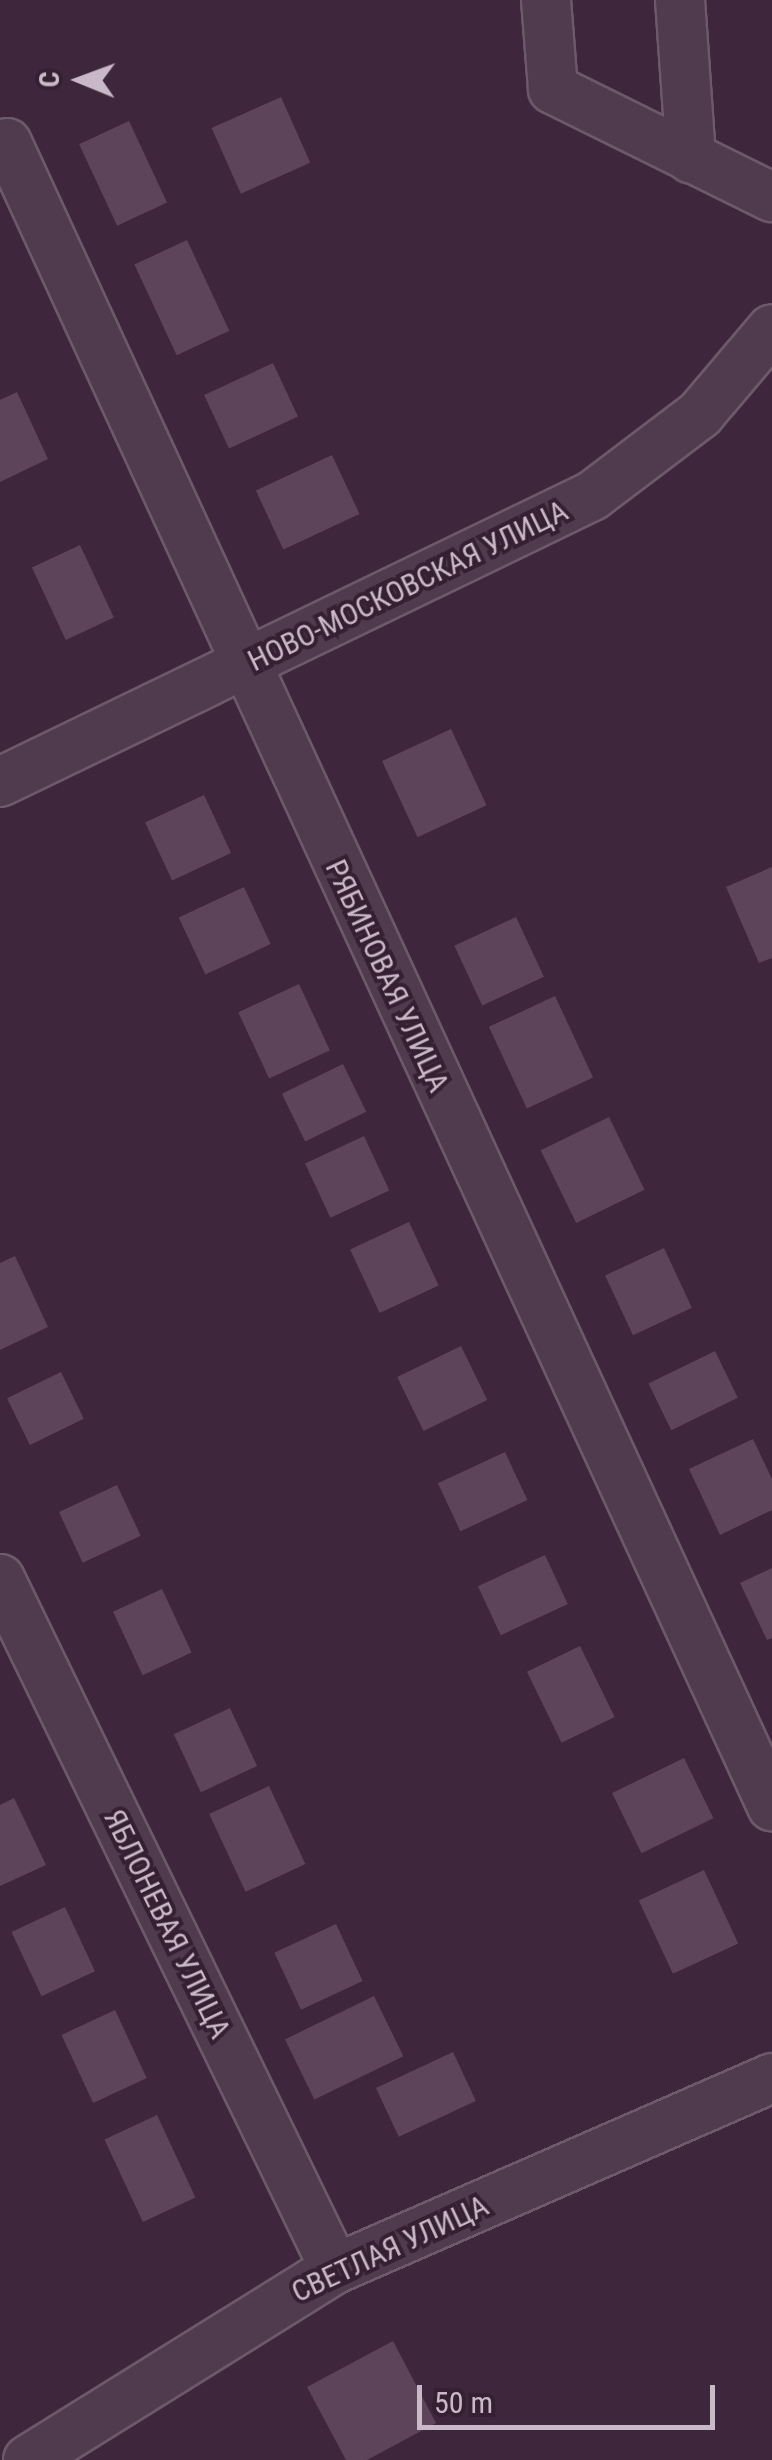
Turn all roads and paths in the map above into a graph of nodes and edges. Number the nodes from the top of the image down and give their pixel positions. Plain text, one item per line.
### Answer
1 (546, 0) edge
2 (680, 0) edge
3 (6, 143) dead end
4 (691, 159) junction
5 (772, 198) edge
6 (772, 329) edge
7 (244, 666) junction
8 (0, 782) edge
9 (0, 1579) edge
10 (772, 1806) edge
11 (772, 2078) edge
12 (335, 2269) junction
13 (28, 2460) edge

1 - 4 street
2 - 4 street
3 - 7 street, РЯБИНОВАЯ УЛИЦА
4 - 5 street
6 - 7 street, НОВО-МОСКОВСКАЯ УЛИЦА
7 - 8 street, НОВО-МОСКОВСКАЯ УЛИЦА
7 - 10 street, РЯБИНОВАЯ УЛИЦА
9 - 12 street, ЯБЛОНЕВАЯ УЛИЦА
11 - 12 street, СВЕТЛАЯ УЛИЦА
12 - 13 street, СВЕТЛАЯ УЛИЦА

